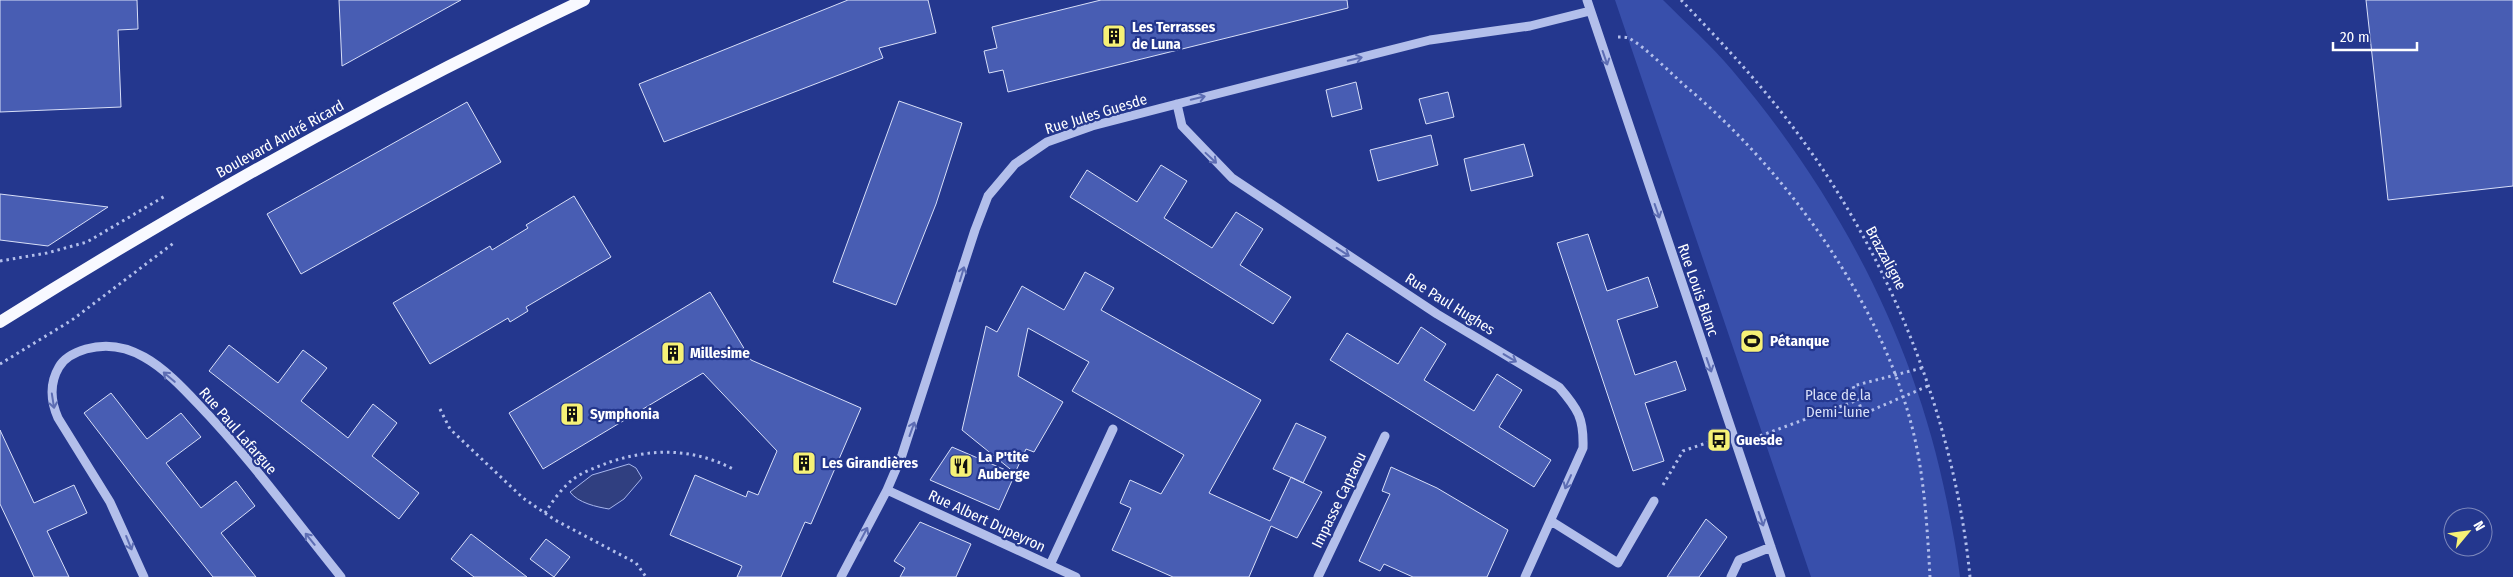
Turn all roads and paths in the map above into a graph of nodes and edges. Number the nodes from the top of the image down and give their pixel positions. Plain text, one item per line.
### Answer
1 (584, 0) edge
2 (1587, 0) edge
3 (1681, 0) edge
4 (1590, 11) junction
5 (1600, 42) junction
6 (1177, 104) junction
7 (166, 196) dead end
8 (179, 239) dead end
9 (0, 261) edge
10 (0, 322) edge
11 (0, 364) edge
12 (1922, 368) junction
13 (1896, 374) junction
14 (1928, 386) junction
15 (1904, 396) junction
16 (440, 409) dead end
17 (1113, 429) dead end
18 (1385, 436) dead end
19 (733, 469) dead end
20 (887, 490) junction
21 (1654, 501) dead end
22 (545, 513) junction
23 (1551, 521) junction
24 (1770, 547) junction
25 (1050, 565) junction
26 (144, 577) edge
27 (341, 577) edge
28 (646, 577) edge
29 (841, 577) edge
30 (1076, 577) edge
31 (1318, 577) edge
32 (1525, 577) edge
33 (1731, 577) edge
34 (1781, 577) edge
35 (1930, 577) edge
36 (1970, 577) edge

1 - 10 main road, Boulevard André Ricard
2 - 4 street
3 - 12 path, Brazzaligne
4 - 5 street, Rue Louis Blanc
6 -> 4 street, Rue Jules Guesde
5 - 13 path
5 -> 24 street, Rue Louis Blanc
20 -> 6 street, Rue Jules Guesde
6 -> 23 street, Rue Paul Hughes
7 - 9 path
8 - 11 path
12 - 13 path
12 - 14 path, Brazzaligne
13 - 15 path
13 - 15 path
14 - 15 path
14 - 36 path, Brazzaligne
15 - 35 path
16 - 22 path
17 - 25 street
18 - 31 street, Impasse Captaou
19 - 22 path
20 - 25 street, Rue Albert Dupeyron
29 -> 20 street, Rue Jules Guesde
21 - 23 street
22 - 28 path
23 - 32 street, Rue Paul Hughes
24 - 33 street
24 - 34 street, Rue Louis Blanc
25 - 30 street, Rue Albert Dupeyron
27 -> 26 street, Rue Paul Lafargue

